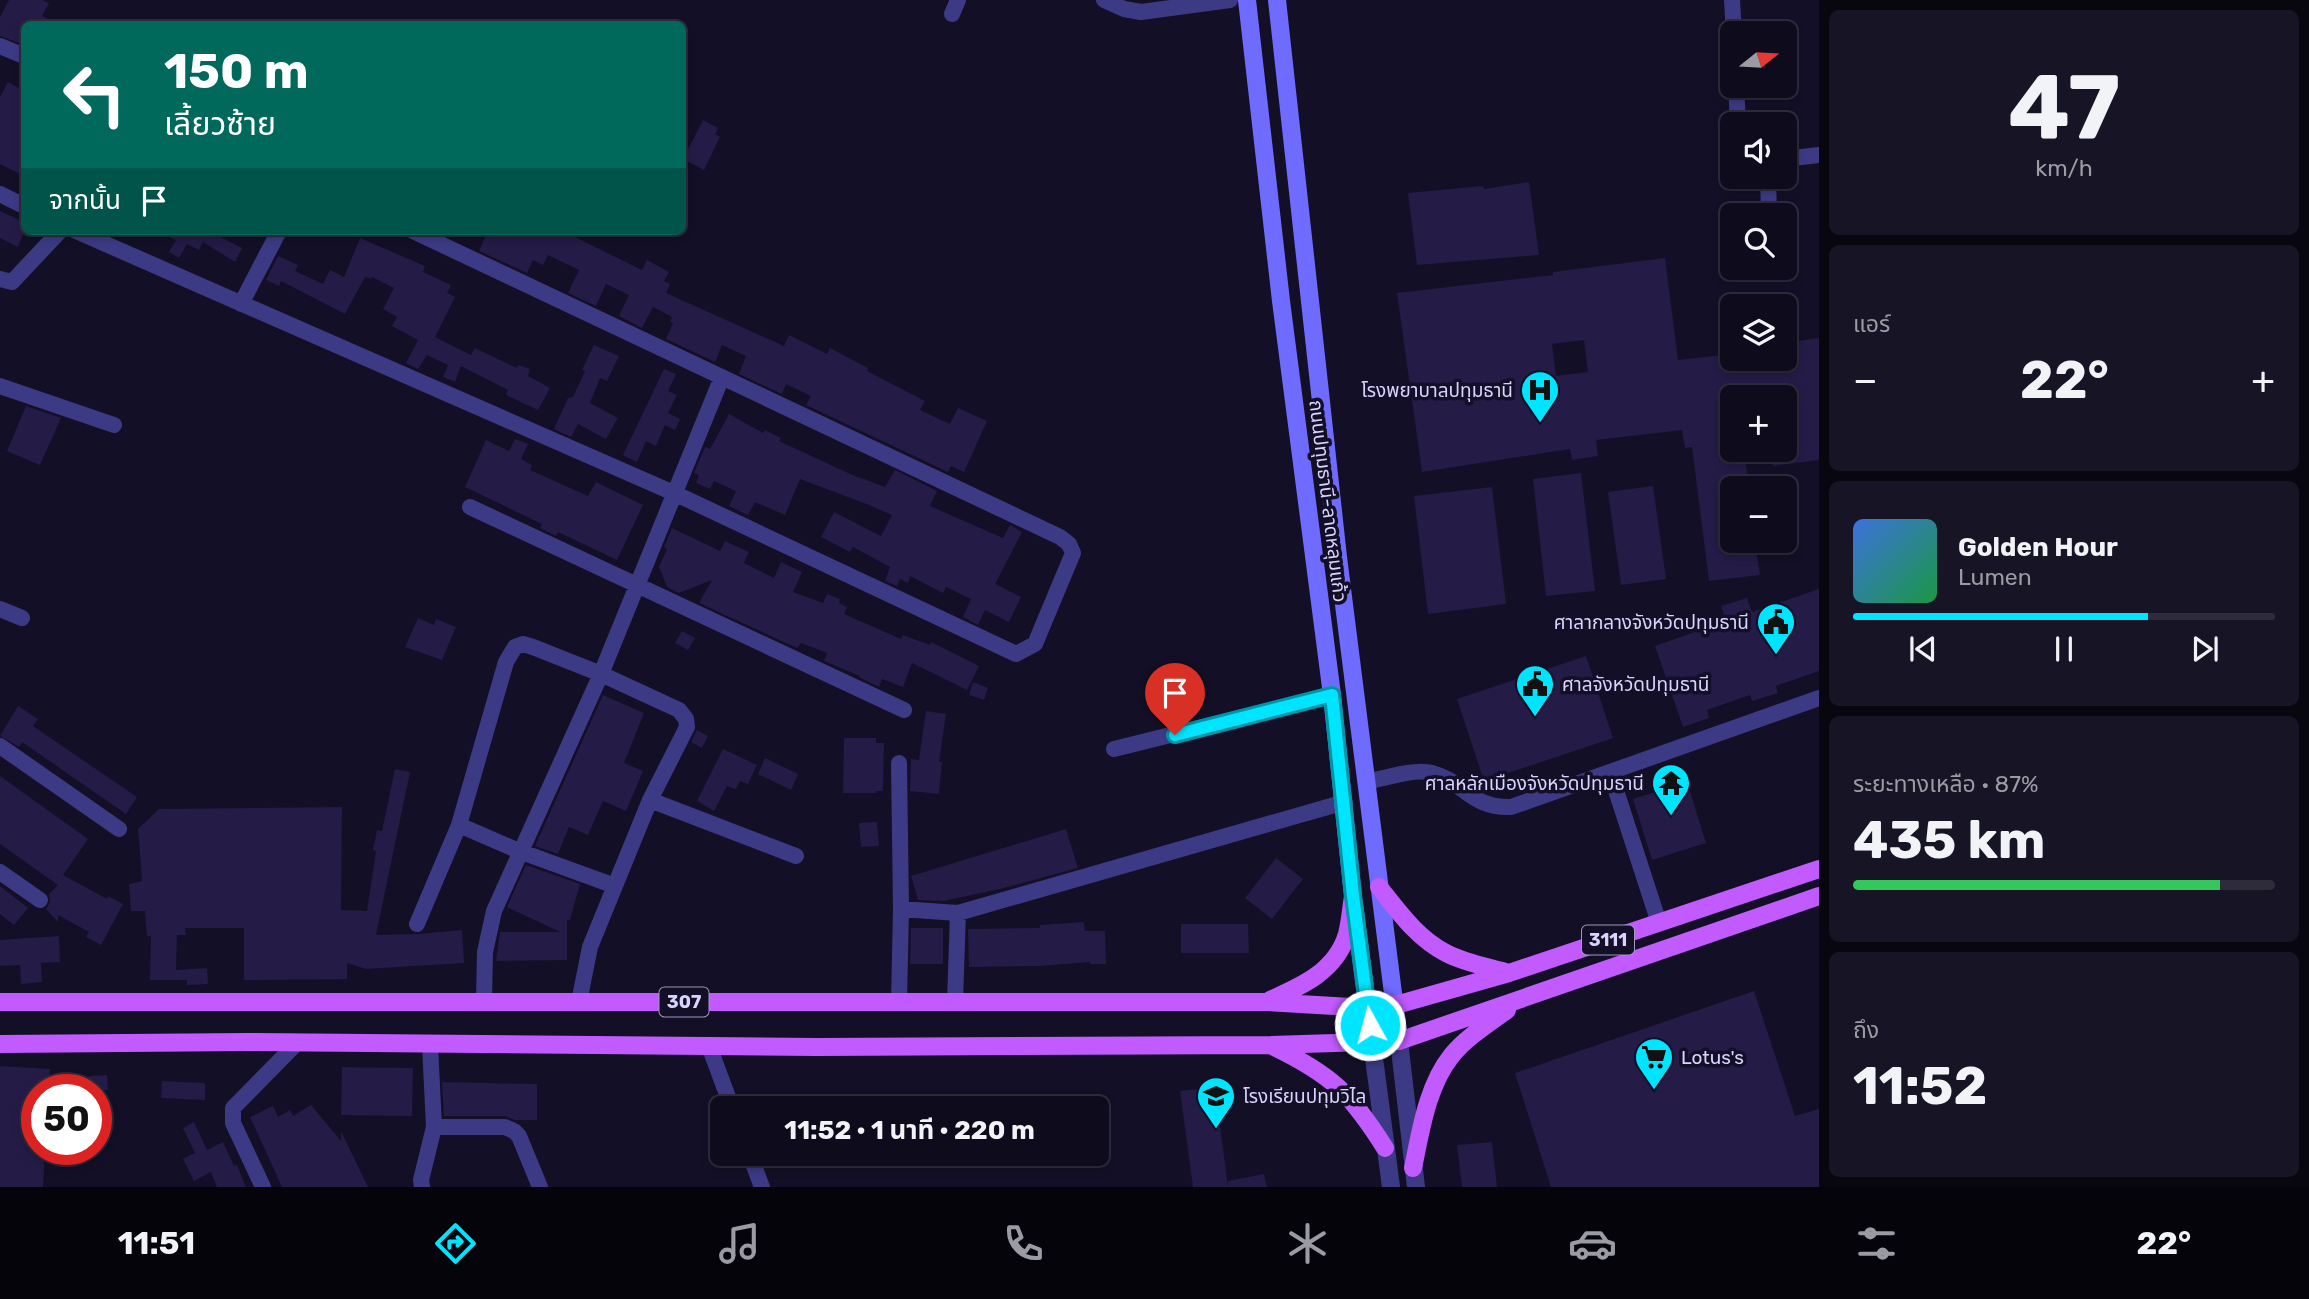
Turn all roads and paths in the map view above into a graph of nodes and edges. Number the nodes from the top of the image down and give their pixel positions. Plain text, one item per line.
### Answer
1 (1104, 0) edge
2 (1230, 0) edge
3 (1247, 0) edge
4 (1278, 0) edge
5 (1732, 0) edge
6 (1733, 21) edge
7 (0, 46) edge
8 (21, 56) edge
9 (1819, 155) edge
10 (1797, 158) edge
11 (0, 194) edge
12 (21, 204) edge
13 (56, 235) edge
14 (85, 235) edge
15 (277, 235) edge
16 (421, 235) edge
17 (0, 279) edge
18 (241, 304) junction
19 (722, 377) junction
20 (0, 386) edge
21 (114, 425) dead end
22 (676, 494) junction
23 (470, 507) dead end
24 (637, 587) junction
25 (0, 609) edge
26 (22, 618) dead end
27 (601, 674) junction
28 (1332, 695) junction
29 (1819, 698) edge
30 (904, 710) dead end
31 (0, 746) edge
32 (1114, 748) dead end
33 (899, 763) dead end
34 (1610, 772) junction
35 (1367, 782) junction
36 (650, 800) junction
37 (1345, 802) junction
38 (460, 825) junction
39 (119, 830) dead end
40 (519, 851) junction
41 (796, 856) dead end
42 (1819, 869) edge
43 (0, 872) edge
44 (615, 886) junction
45 (1380, 887) junction
46 (1353, 896) junction
47 (1819, 896) edge
48 (40, 900) dead end
49 (901, 909) junction
50 (958, 913) junction
51 (1659, 923) junction
52 (417, 924) dead end
53 (1509, 973) junction
54 (1524, 998) junction
55 (484, 1000) junction
56 (954, 1001) junction
57 (0, 1002) edge
58 (579, 1002) junction
59 (899, 1002) junction
60 (1267, 1002) junction
61 (1396, 1005) junction
62 (1368, 1007) junction
63 (1399, 1041) junction
64 (297, 1043) junction
65 (1372, 1043) junction
66 (0, 1044) edge
67 (430, 1045) junction
68 (1271, 1045) junction
69 (709, 1046) junction
70 (728, 1096) edge
71 (434, 1127) junction
72 (1385, 1148) junction
73 (754, 1166) edge
74 (1413, 1168) junction
75 (263, 1187) edge
76 (422, 1187) edge
77 (540, 1187) edge
78 (762, 1187) edge
79 (1391, 1187) edge
80 (1416, 1187) edge

1 - 2 street
3 - 28 main road, ถนนปทุมธานี-ลาดหลุมแก้ว
4 - 35 main road, ถนนปทุมธานี-ลาดหลุมแก้ว
5 - 6 street
7 - 8 street
9 - 10 street
11 - 12 street
13 - 17 street
14 - 18 street
15 - 18 street
16 - 19 street
18 - 22 street
19 - 22 street
19 - 22 street
20 - 21 street
22 - 24 street
23 - 24 street
24 - 27 street
24 - 30 street
25 - 26 street
27 - 36 street
27 - 38 street
27 - 40 street
28 - 32 street
28 - 37 main road, ถนนปทุมธานี-ลาดหลุมแก้ว
29 - 34 street
31 - 39 street
33 - 49 street
34 - 35 street
34 - 51 street
35 - 45 main road, ถนนปทุมธานี-ลาดหลุมแก้ว
36 - 41 street
36 - 44 street
37 - 46 main road, ถนนปทุมธานี-ลาดหลุมแก้ว
37 - 50 street
38 - 40 street
38 - 52 street
40 - 44 street
40 - 55 street
42 - 51 main road, 3111
43 - 48 street
44 - 58 street
45 - 53 main road
45 - 61 main road, ถนนปทุมธานี-ลาดหลุมแก้ว
46 - 60 main road
46 - 62 main road, ถนนปทุมธานี-ลาดหลุมแก้ว
47 - 54 main road, 3111
49 - 50 street
49 - 59 street
50 - 56 street
51 - 53 main road, 3111
53 - 61 main road, 3111
54 - 63 main road, 3111
54 - 74 main road
55 - 57 main road, 307
55 - 58 main road, 307
56 - 59 main road, 307
56 - 60 main road, 307
58 - 59 main road, 307
60 - 62 main road, 307
61 - 62 main road
61 - 63 main road, ถนนปทุมธานี-ลาดหลุมแก้ว
62 - 65 main road, ถนนปทุมธานี-ลาดหลุมแก้ว
63 - 65 main road
63 - 74 street
64 - 66 main road
64 - 67 main road
64 - 75 street
65 - 68 main road
65 - 72 street
67 - 69 main road
67 - 71 street
68 - 69 main road
68 - 72 main road
69 - 70 street
71 - 76 street
71 - 77 street
72 - 79 street
73 - 78 street
74 - 80 street

